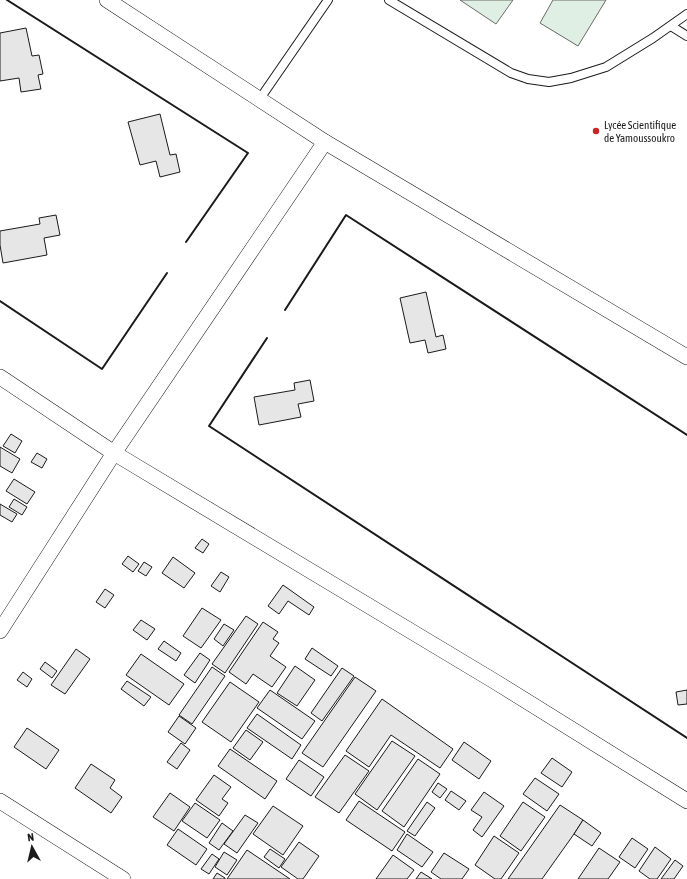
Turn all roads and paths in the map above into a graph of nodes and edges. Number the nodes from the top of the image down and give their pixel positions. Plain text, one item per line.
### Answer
1 (107, 0) edge
2 (328, 0) edge
3 (389, 0) edge
4 (687, 14) edge
5 (671, 26) junction
6 (687, 36) edge
7 (259, 100) junction
8 (325, 142) junction
9 (687, 357) edge
10 (0, 377) edge
11 (114, 453) junction
12 (0, 631) edge
13 (687, 801) edge
14 (0, 802) edge
15 (123, 879) edge

1 - 7 street
2 - 7 lane
3 - 5 lane
4 - 5 lane
5 - 6 lane
7 - 8 street
8 - 9 street
8 - 11 street
10 - 11 street
11 - 12 street
11 - 13 street
14 - 15 street

